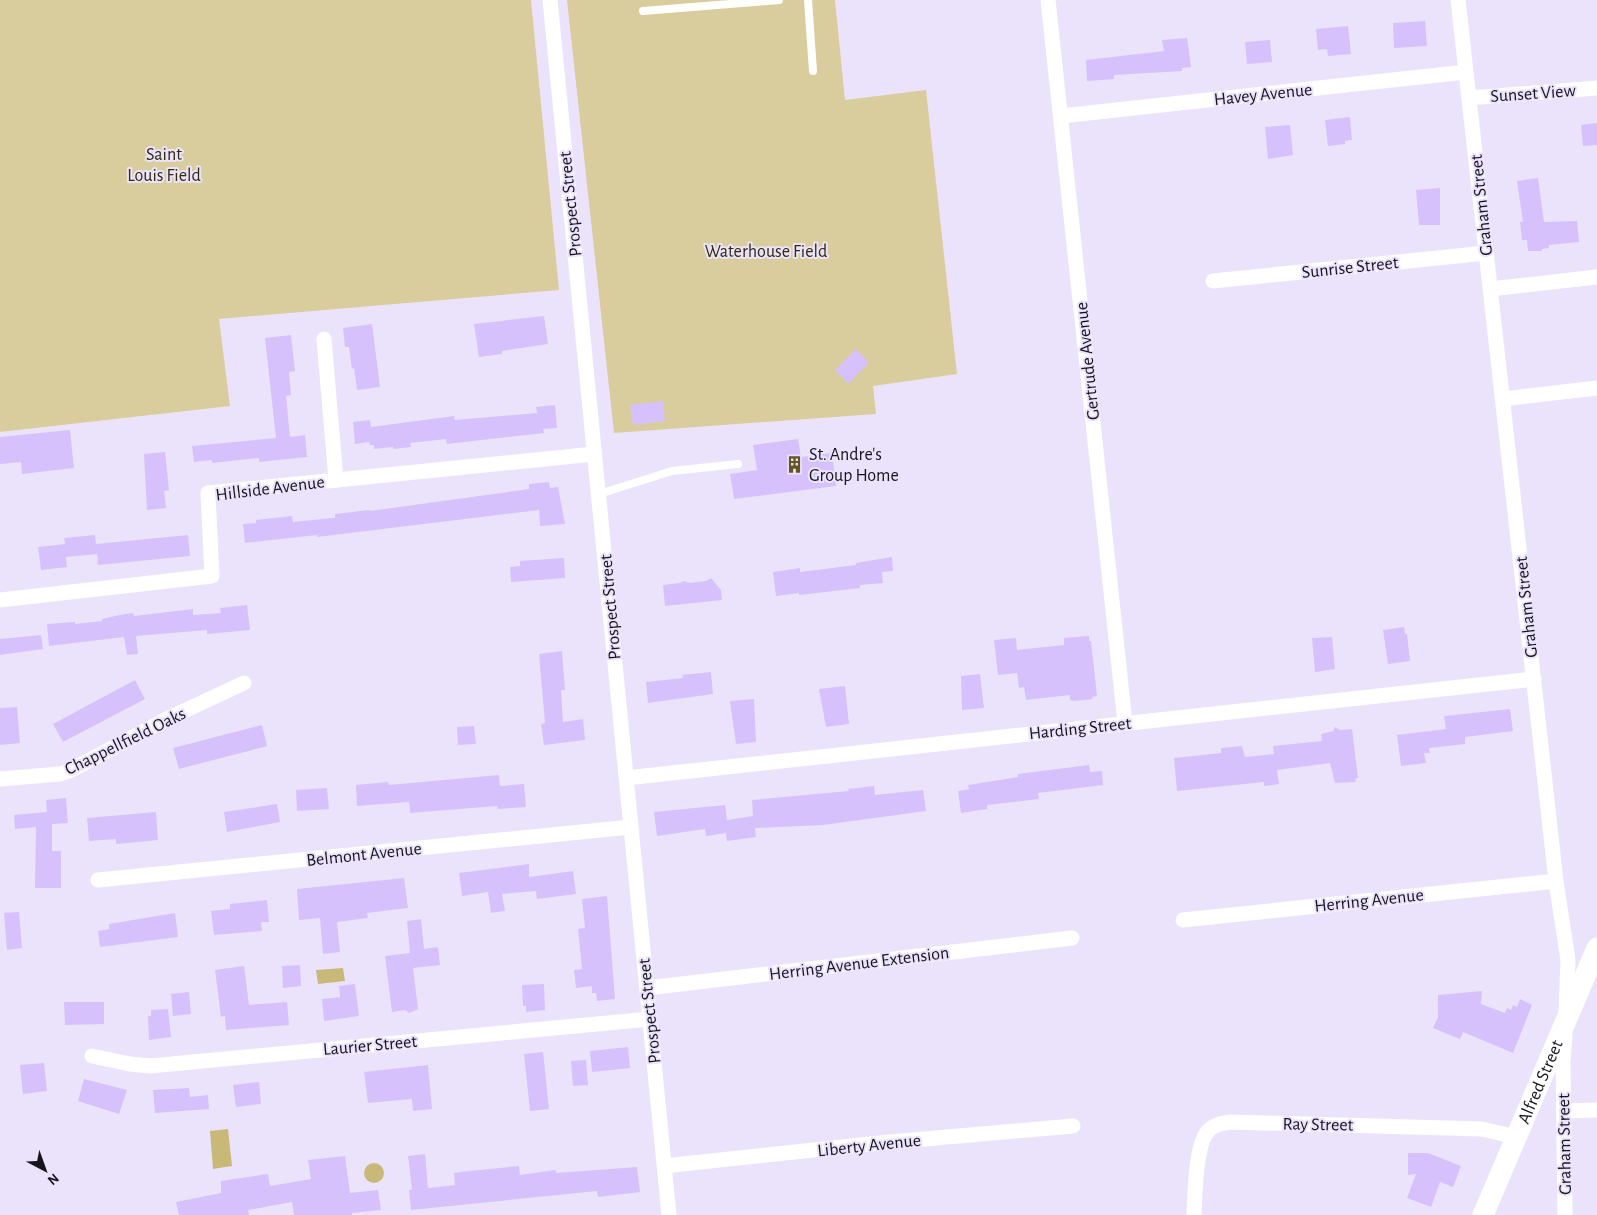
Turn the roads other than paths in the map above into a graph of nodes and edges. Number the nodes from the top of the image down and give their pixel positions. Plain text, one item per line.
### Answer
1 (550, 0) edge
2 (779, 0) edge
3 (808, 0) edge
4 (1048, 0) edge
5 (1458, 0) edge
6 (643, 11) dead end
7 (813, 71) dead end
8 (1466, 72) junction
9 (1597, 88) edge
10 (1469, 98) junction
11 (1060, 116) junction
12 (1486, 253) junction
13 (1597, 277) edge
14 (1213, 281) dead end
15 (1490, 289) junction
16 (324, 339) dead end
17 (1597, 388) edge
18 (1502, 399) junction
19 (594, 454) junction
20 (738, 464) dead end
21 (336, 480) junction
22 (599, 494) junction
23 (0, 600) edge
24 (1534, 679) junction
25 (244, 683) dead end
26 (1125, 723) junction
27 (626, 778) junction
28 (0, 780) edge
29 (631, 827) junction
30 (98, 880) dead end
31 (1556, 881) junction
32 (1183, 920) dead end
33 (1072, 938) dead end
34 (1597, 948) edge
35 (647, 988) junction
36 (650, 1019) junction
37 (1566, 1020) junction
38 (92, 1056) dead end
39 (1597, 1110) edge
40 (1564, 1111) junction
41 (1074, 1126) dead end
42 (1516, 1137) junction
43 (664, 1166) junction
44 (665, 1215) edge
45 (1194, 1215) edge
46 (1483, 1215) edge
47 (1565, 1215) edge

1 - 19 street, Prospect Street
2 - 6 lane
3 - 7 lane
4 - 11 street, Gertrude Avenue
5 - 8 street, Graham Street
8 - 10 street, Graham Street
8 - 11 street, Havey Avenue
9 - 10 street, Sunset View
10 - 12 street, Graham Street
11 - 26 street, Gertrude Avenue
12 - 14 street, Sunrise Street
12 - 15 street, Graham Street
13 - 15 street
15 - 18 street, Graham Street
16 - 21 street
17 - 18 street
18 - 24 street, Graham Street
19 - 21 street, Hillside Avenue
19 - 22 street, Prospect Street
20 - 22 lane
21 - 23 street, Hillside Avenue
22 - 27 street, Prospect Street
24 - 26 street, Harding Street
24 - 31 street, Graham Street
25 - 28 street, Chappellfield Oaks
26 - 27 street, Harding Street
27 - 29 street, Prospect Street
29 - 30 street, Belmont Avenue
29 - 35 street, Prospect Street
31 - 32 street, Herring Avenue
31 - 37 street, Graham Street
33 - 35 street, Herring Avenue Extension
34 - 37 main road, Alfred Street
35 - 36 street, Prospect Street
36 - 38 street, Laurier Street
36 - 43 street, Prospect Street
37 - 40 street, Graham Street
37 - 42 main road, Alfred Street
39 - 40 street
40 - 47 street, Graham Street
41 - 43 street, Liberty Avenue
42 - 45 street, Ray Street
42 - 46 main road, Alfred Street
43 - 44 street, Prospect Street

